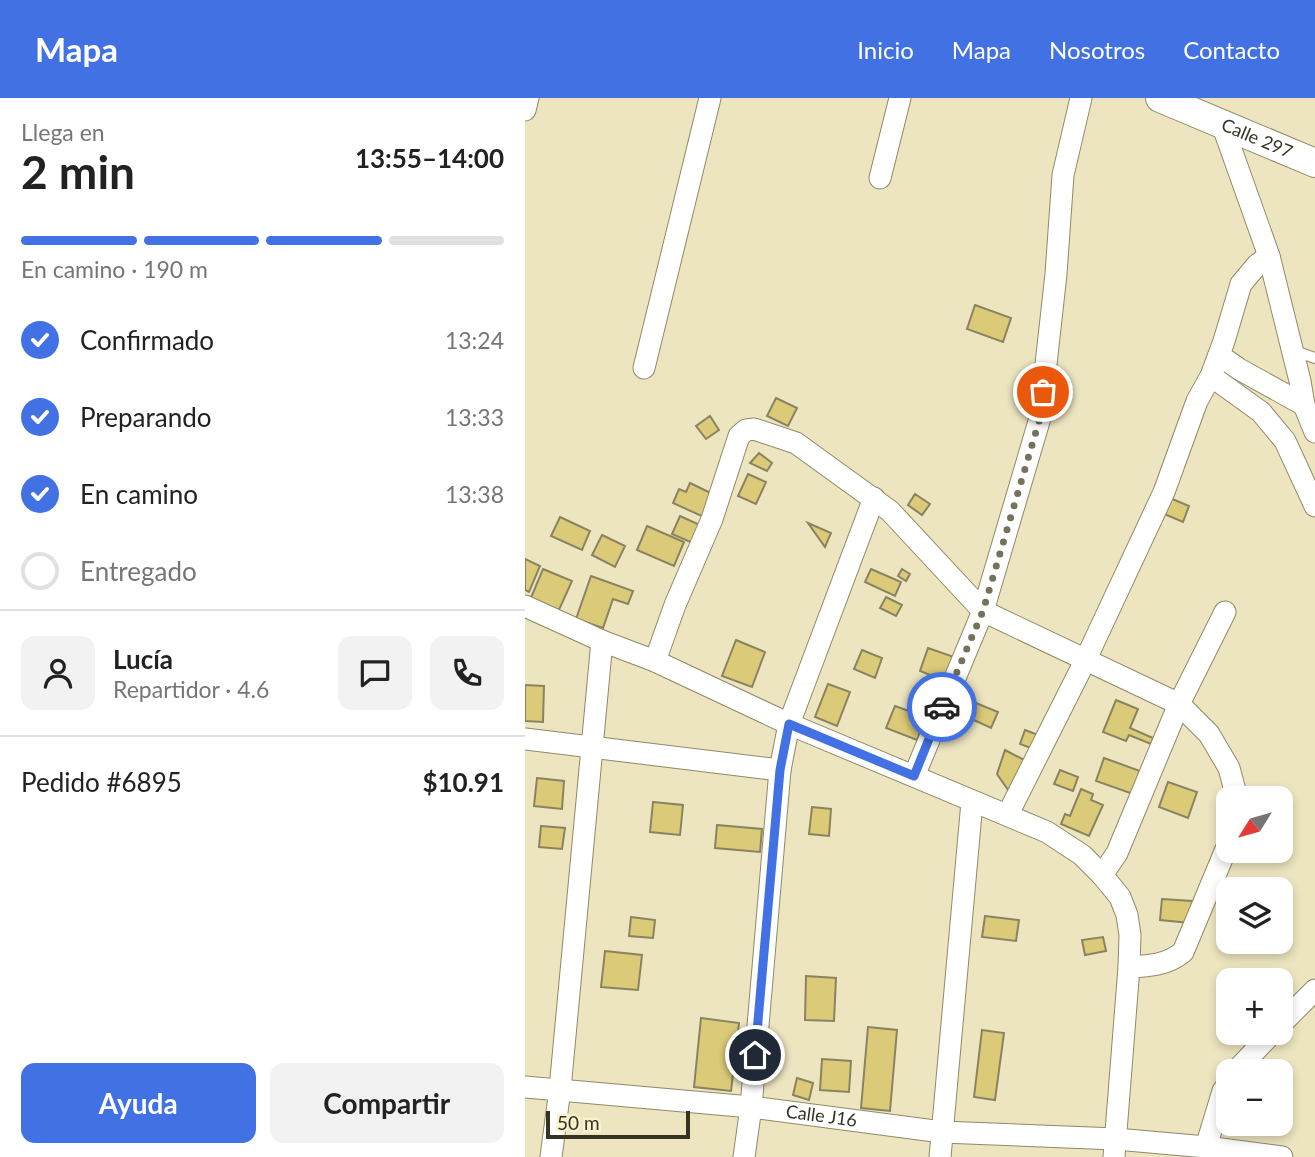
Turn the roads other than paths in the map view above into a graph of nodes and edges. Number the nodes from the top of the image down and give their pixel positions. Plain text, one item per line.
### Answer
1 (528, 98) edge
2 (710, 98) edge
3 (900, 98) edge
4 (1081, 98) edge
5 (1160, 98) edge
6 (525, 110) edge
7 (1222, 124) junction
8 (1315, 163) edge
9 (880, 178) dead end
10 (1269, 256) junction
11 (1292, 350) junction
12 (1219, 355) junction
13 (1315, 358) edge
14 (644, 368) dead end
15 (1211, 376) junction
16 (1304, 405) junction
17 (1315, 432) edge
18 (874, 498) junction
19 (1315, 506) edge
20 (525, 606) edge
21 (983, 611) junction
22 (1225, 612) dead end
23 (603, 641) junction
24 (655, 661) junction
25 (1085, 661) junction
26 (1179, 704) junction
27 (789, 724) junction
28 (525, 739) edge
29 (591, 746) junction
30 (780, 770) junction
31 (914, 776) junction
32 (1234, 786) edge
33 (972, 802) junction
34 (1009, 814) junction
35 (1220, 863) edge
36 (1103, 875) junction
37 (1129, 967) junction
38 (1315, 990) edge
39 (1293, 1012) edge
40 (1260, 1045) edge
41 (1247, 1059) edge
42 (525, 1087) edge
43 (559, 1089) junction
44 (751, 1107) junction
45 (1216, 1114) edge
46 (941, 1132) junction
47 (1206, 1147) junction
48 (1115, 1148) edge
49 (551, 1157) edge
50 (744, 1157) edge
51 (940, 1157) edge
52 (1273, 1157) edge

1 - 6 street
2 - 14 street
3 - 9 street
4 - 21 street
5 - 7 street, Calle 297
7 - 8 street, Calle 297
7 - 10 street
10 - 11 street
10 - 12 street
11 - 13 lane
11 - 16 street
12 - 15 street
12 - 16 street
15 - 19 street
15 - 25 street
16 - 17 street
18 - 21 street
18 - 24 street
18 - 27 street
20 - 23 street
21 - 25 street
21 - 31 street
22 - 26 street
23 - 24 street
23 - 29 street
24 - 27 street
25 - 26 street
25 - 34 street
26 - 32 street
26 - 36 street
27 - 30 street
27 - 31 street
28 - 29 street
29 - 30 street
29 - 43 street
30 - 44 street
31 - 33 street
33 - 34 street
33 - 46 street
34 - 36 street
35 - 37 street
36 - 37 street
37 - 48 street
38 - 39 street
40 - 41 street
42 - 43 street, Calle J16
43 - 44 street, Calle J16
43 - 49 street
44 - 46 street, Calle J16
44 - 50 street
45 - 47 street
46 - 48 street, Calle J16
46 - 51 street
47 - 48 street, Calle J16
47 - 52 street, Calle J16

